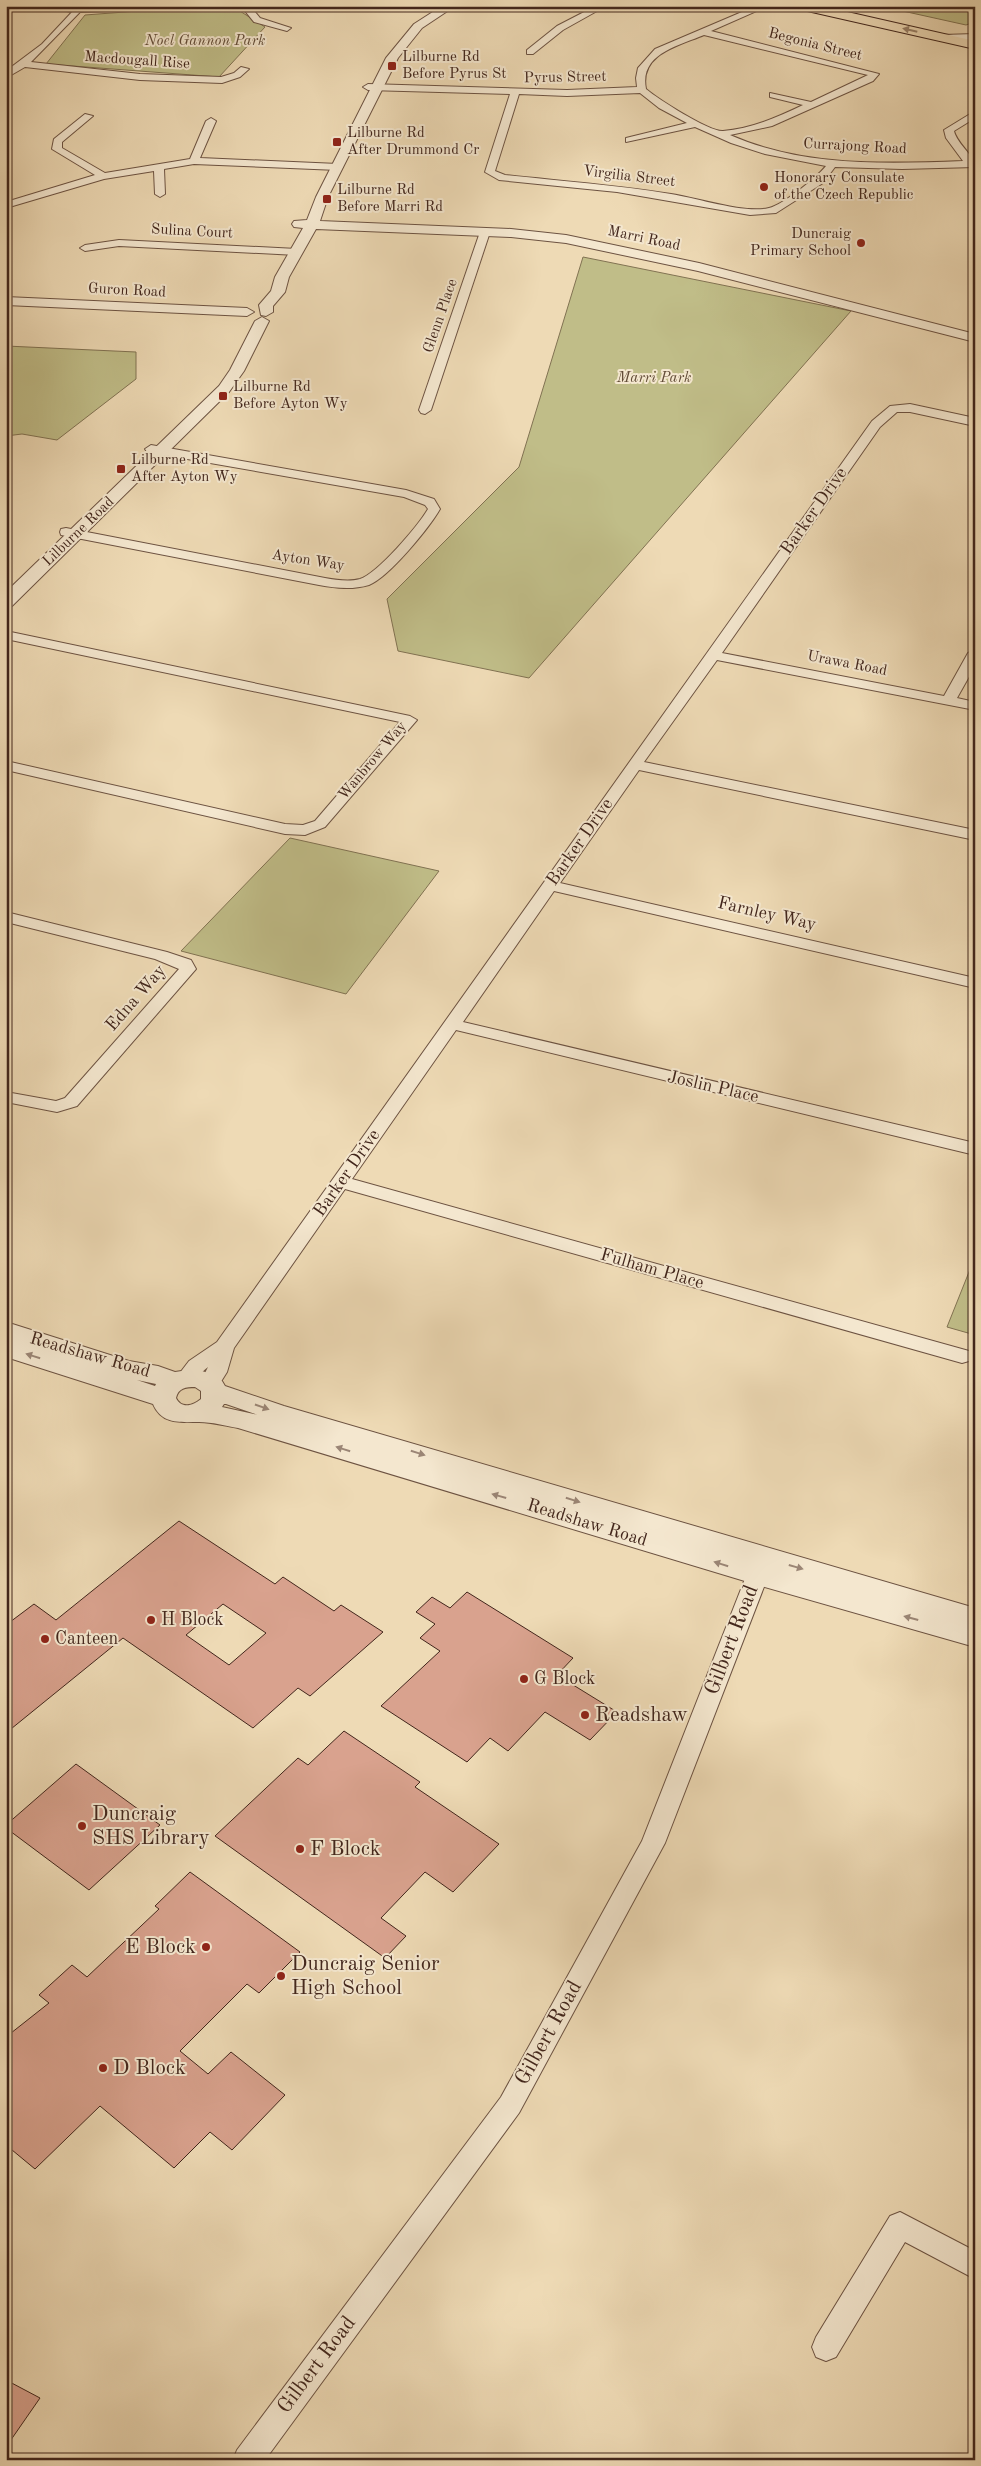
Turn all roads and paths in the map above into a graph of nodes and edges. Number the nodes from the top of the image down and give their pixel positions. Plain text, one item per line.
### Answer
1 (43, 6) edge
2 (164, 6) edge
3 (244, 6) edge
4 (440, 6) edge
5 (450, 6) edge
6 (588, 6) edge
7 (764, 6) edge
8 (803, 6) edge
9 (855, 6) edge
10 (78, 10) junction
11 (918, 20) junction
12 (934, 22) dead end
13 (955, 25) dead end
14 (975, 27) edge
15 (287, 28) dead end
16 (703, 32) junction
17 (975, 35) edge
18 (942, 38) junction
19 (975, 45) edge
20 (530, 52) dead end
21 (24, 64) junction
22 (244, 68) dead end
23 (6, 76) edge
24 (373, 87) junction
25 (642, 90) junction
26 (515, 92) junction
27 (773, 95) dead end
28 (813, 105) junction
29 (975, 114) edge
30 (88, 116) dead end
31 (211, 122) dead end
32 (696, 124) junction
33 (719, 135) junction
34 (630, 140) dead end
35 (194, 161) junction
36 (832, 164) junction
37 (972, 164) edge
38 (159, 167) junction
39 (333, 167) junction
40 (103, 176) junction
41 (160, 194) dead end
42 (6, 205) edge
43 (305, 224) junction
44 (485, 232) junction
45 (86, 248) dead end
46 (292, 251) junction
47 (6, 301) edge
48 (6, 305) edge
49 (252, 316) junction
50 (975, 338) edge
51 (425, 410) dead end
52 (975, 422) edge
53 (157, 449) junction
54 (71, 533) junction
55 (6, 589) edge
56 (6, 602) edge
57 (6, 635) edge
58 (975, 653) edge
59 (713, 654) junction
60 (949, 700) junction
61 (975, 706) edge
62 (6, 765) edge
63 (635, 765) junction
64 (975, 835) edge
65 (549, 885) junction
66 (6, 917) edge
67 (975, 982) edge
68 (451, 1024) junction
69 (6, 1097) edge
70 (975, 1149) edge
71 (341, 1182) junction
72 (6, 1330) edge
73 (224, 1346) junction
74 (6, 1348) edge
75 (962, 1356) dead end
76 (174, 1386) junction
77 (208, 1398) junction
78 (761, 1566) junction
79 (975, 1619) edge
80 (975, 1636) edge
81 (975, 2266) edge
82 (826, 2347) dead end
83 (247, 2460) edge

1 - 10 street
2 - 10 street
3 - 15 street
4 - 24 street, Lilburne Road
5 - 24 street, Lilburne Road
6 - 20 street
7 - 16 street
18 -> 8 main road
9 - 11 main road
10 - 21 street
11 - 12 main road
11 - 17 main road
13 - 14 main road
16 - 25 street
16 - 28 street, Begonia Street
17 - 18 street
18 - 19 main road
21 - 22 street, Macdougall Rise
21 - 23 street
24 - 26 street, Pyrus Street
24 - 39 street, Lilburne Road
25 - 26 street, Pyrus Street
25 - 32 street, Currajong Road
26 - 36 street, Virgilia Street
27 - 28 street
28 - 33 street, Begonia Street
29 - 37 street
30 - 40 street
31 - 35 street
32 - 33 street, Currajong Road
32 - 34 street
33 - 36 street, Currajong Road
35 - 38 street
35 - 39 street
36 - 37 street, Currajong Road
38 - 40 street
38 - 41 street
39 - 43 street, Lilburne Road
40 - 42 street
43 - 44 street, Marri Road
43 - 46 street, Lilburne Road
44 - 50 street, Marri Road
44 - 51 street, Glenn Place
45 - 46 street, Sulina Court
46 - 49 street, Lilburne Road
47 - 49 street, Guron Road
48 - 49 street, Guron Road
49 - 53 street, Lilburne Road
52 - 59 street, Barker Drive
53 - 54 street, Lilburne Road
53 - 54 street, Ayton Way
54 - 55 street, Lilburne Road
54 - 56 street, Lilburne Road
57 - 62 street, Wanbrow Way
58 - 60 street
59 - 60 street, Urawa Road
59 - 63 street, Barker Drive
60 - 61 street, Urawa Road
63 - 64 street
63 - 65 street, Barker Drive
65 - 67 street, Farnley Way
65 - 68 street, Barker Drive
66 - 69 street, Edna Way
68 - 70 street, Joslin Place
68 - 71 street, Barker Drive
71 - 73 street, Barker Drive
71 - 75 street, Fulham Place
72 - 76 street, Readshaw Road
73 - 76 street, Barker Drive
73 - 77 street, Barker Drive
76 -> 74 street, Readshaw Road
76 - 77 street
76 - 77 street
77 - 78 street, Readshaw Road
78 -> 79 street, Readshaw Road
80 -> 78 street, Readshaw Road
78 - 83 street, Gilbert Road
81 - 82 street

